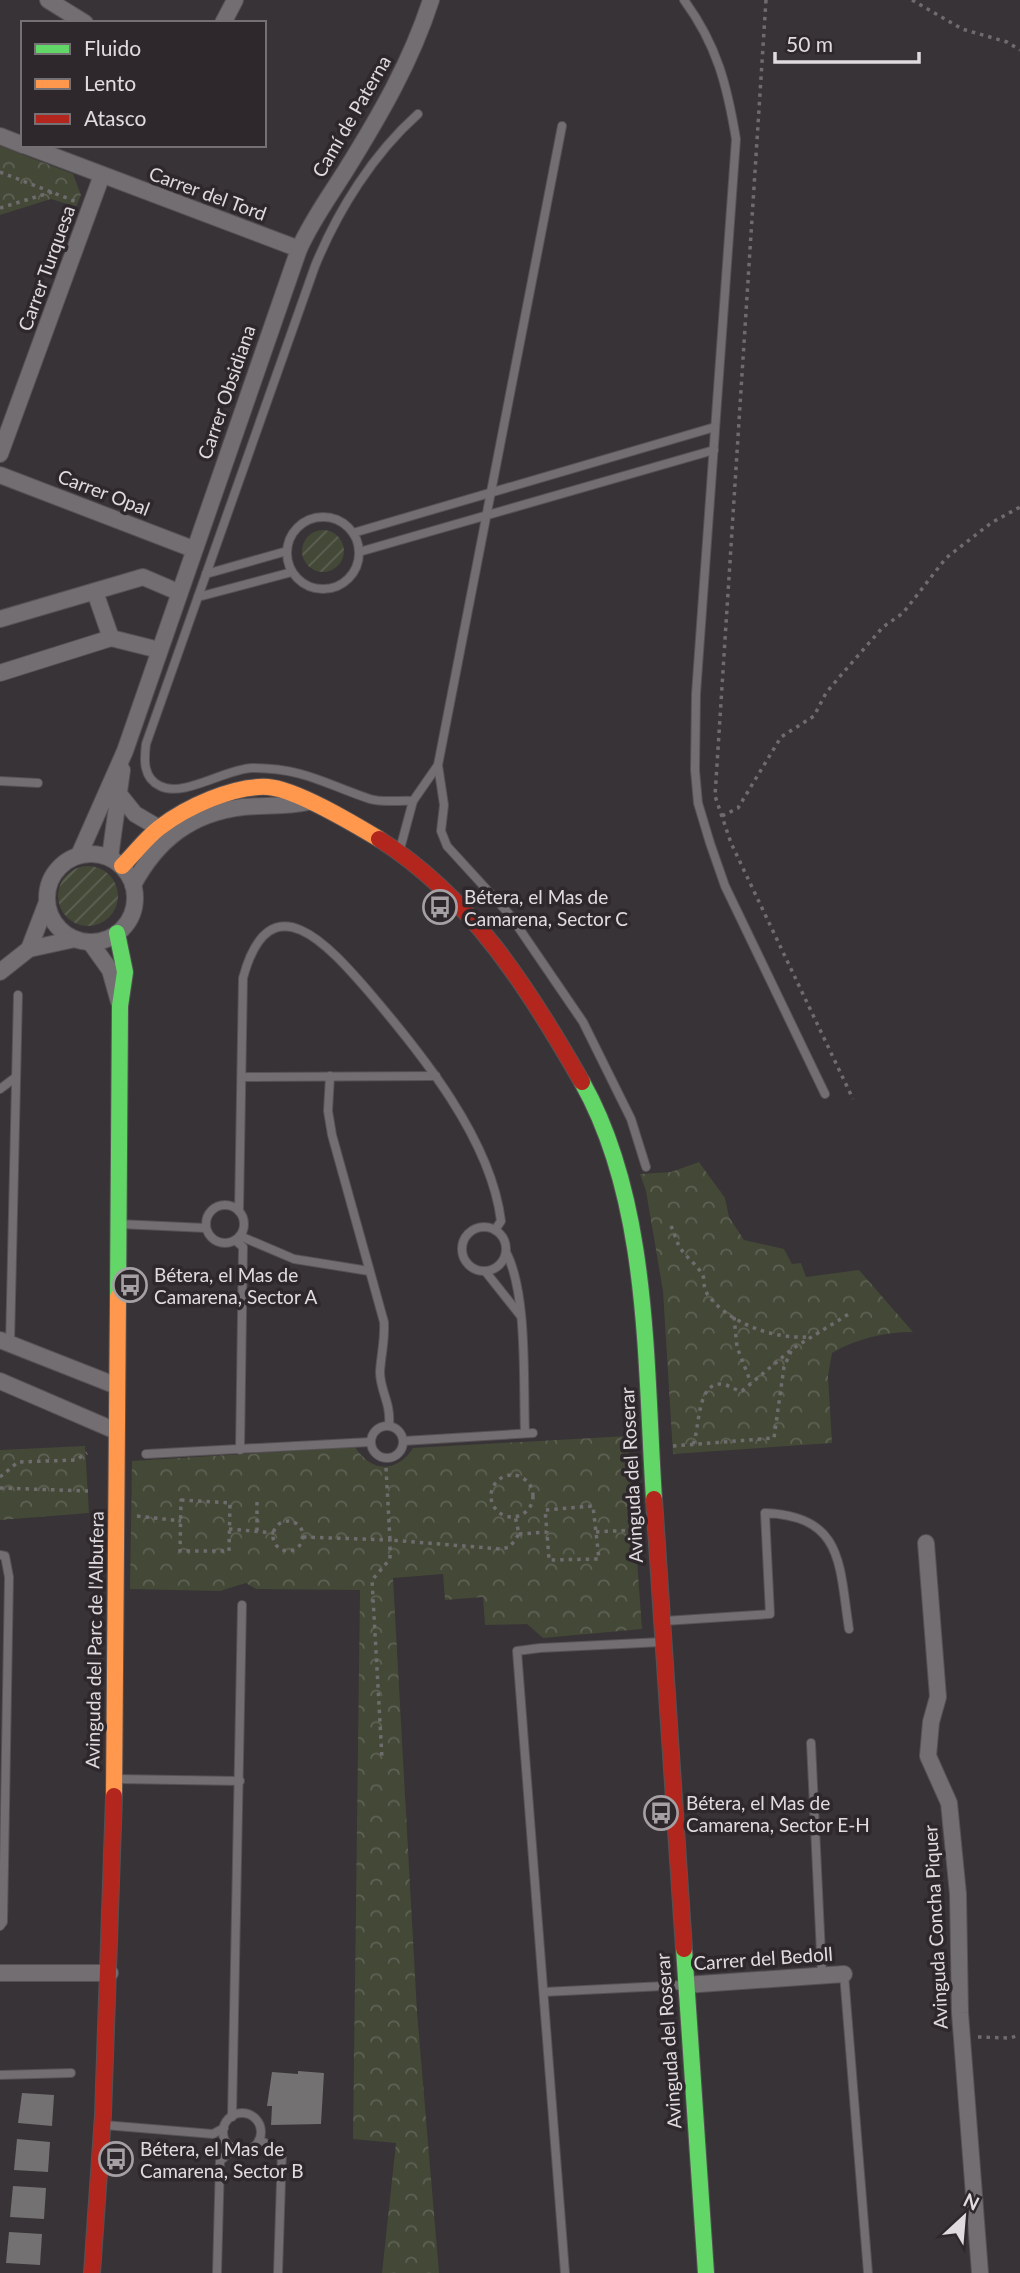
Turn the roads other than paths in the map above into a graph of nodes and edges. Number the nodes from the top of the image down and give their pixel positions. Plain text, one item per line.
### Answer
1 (48, 0) edge
2 (235, 0) edge
3 (431, 0) edge
4 (684, 0) edge
5 (82, 21) edge
6 (224, 21) edge
7 (418, 114) dead end
8 (562, 126) dead end
9 (0, 136) edge
10 (21, 144) edge
11 (28, 147) edge
12 (102, 176) junction
13 (299, 249) junction
14 (715, 427) junction
15 (714, 450) junction
16 (0, 454) edge
17 (0, 475) edge
18 (491, 492) junction
19 (486, 516) junction
20 (353, 533) junction
21 (193, 549) junction
22 (287, 551) junction
23 (359, 552) junction
24 (292, 572) junction
25 (206, 574) junction
26 (95, 592) junction
27 (178, 592) junction
28 (198, 597) junction
29 (0, 619) edge
30 (111, 638) junction
31 (159, 650) junction
32 (0, 673) edge
33 (125, 751) junction
34 (438, 765) junction
35 (0, 781) edge
36 (38, 783) dead end
37 (119, 794) junction
38 (413, 801) junction
39 (308, 802) junction
40 (159, 828) junction
41 (400, 852) junction
42 (79, 855) junction
43 (116, 862) junction
44 (133, 885) junction
45 (47, 902) junction
46 (117, 933) junction
47 (82, 940) junction
48 (29, 949) junction
49 (0, 972) edge
50 (18, 995) dead end
51 (120, 1006) junction
52 (330, 1076) junction
53 (436, 1076) junction
54 (16, 1077) junction
55 (243, 1077) junction
56 (0, 1089) edge
57 (825, 1094) dead end
58 (646, 1167) dead end
59 (239, 1211) junction
60 (116, 1224) junction
61 (206, 1228) junction
62 (495, 1230) junction
63 (238, 1238) junction
64 (0, 1242) edge
65 (12, 1247) junction
66 (506, 1252) junction
67 (369, 1271) junction
68 (485, 1271) junction
69 (520, 1315) junction
70 (5, 1342) edge
71 (0, 1381) edge
72 (117, 1386) junction
73 (389, 1425) junction
74 (116, 1430) junction
75 (404, 1441) junction
76 (370, 1442) junction
77 (240, 1450) junction
78 (146, 1454) dead end
79 (926, 1543) dead end
80 (0, 1555) edge
81 (242, 1605) dead end
82 (661, 1621) junction
83 (849, 1629) dead end
84 (662, 1642) junction
85 (811, 1744) dead end
86 (113, 1779) junction
87 (240, 1780) junction
88 (0, 1926) edge
89 (0, 1973) edge
90 (110, 1973) junction
91 (844, 1974) joint
92 (822, 1975) junction
93 (685, 1985) junction
94 (544, 1992) junction
95 (71, 2073) dead end
96 (0, 2075) edge
97 (232, 2117) junction
98 (104, 2125) junction
99 (224, 2128) junction
100 (259, 2140) junction
101 (233, 2149) junction
102 (92, 2273) edge
103 (217, 2273) edge
104 (278, 2273) edge
105 (565, 2273) edge
106 (706, 2273) edge
107 (868, 2273) edge
108 (980, 2273) edge

1 - 5 street
2 - 6 street
3 - 13 street, Camí de Paterna
4 - 14 lane
7 - 25 lane
8 - 18 lane
9 - 10 street, Carrer del Tord
11 - 12 street, Carrer del Tord
12 - 13 street, Carrer del Tord
12 - 16 street, Carrer Turquesa
13 - 21 street, Carrer Obsidiana
14 - 15 lane
14 - 18 lane
15 - 19 lane
15 - 57 lane
17 - 21 street, Carrer Opal
18 - 19 lane
18 - 20 lane
19 - 23 lane
19 - 34 lane
20 - 22 lane
20 - 23 lane
21 - 27 street
22 - 24 lane
22 - 25 lane
23 - 24 lane
24 - 28 lane
25 - 28 lane
26 - 27 street
26 - 29 street
26 - 30 street
27 - 31 street
28 - 38 lane
30 - 31 street
30 - 32 street
31 - 33 street
33 - 37 street
33 - 42 street
34 - 38 lane
34 - 58 lane
35 - 36 lane
37 - 40 street
37 - 43 street
38 - 41 lane
39 - 40 street, Avinguda del Roserar
39 - 41 street, Avinguda del Roserar
39 - 44 street
40 - 43 street, Avinguda del Roserar
41 - 82 street, Avinguda del Roserar
42 - 43 street
42 - 45 street
43 - 44 street
44 - 46 street
45 - 47 street
45 - 48 street
46 - 47 street
46 - 51 street, Avinguda del Parc de l'Albufera
47 - 48 street
47 - 51 street, Avinguda del Parc de l'Albufera
48 - 49 street
50 - 54 lane
51 - 60 street, Avinguda del Parc de l'Albufera
52 - 53 lane
52 - 55 lane
52 - 67 lane
53 - 55 lane
53 - 62 lane
54 - 56 lane
54 - 65 lane
55 - 59 lane
59 - 61 lane
59 - 63 lane
60 - 61 lane
60 - 72 street, Avinguda del Parc de l'Albufera
61 - 63 lane
62 - 66 lane
62 - 68 lane
63 - 67 lane
63 - 77 lane
64 - 65 lane
65 - 70 lane
66 - 68 lane
66 - 69 lane
67 - 73 lane
68 - 69 lane
69 - 75 lane
70 - 72 street
71 - 74 street
72 - 74 street, Avinguda del Parc de l'Albufera
73 - 75 lane
73 - 76 lane
74 - 86 street, Avinguda del Parc de l'Albufera
75 - 76 lane
76 - 77 lane
77 - 78 lane
79 - 108 street, Avinguda Concha Piquer
80 - 88 lane
81 - 87 lane
82 - 83 lane
82 - 84 street, Avinguda del Roserar
84 - 93 street, Avinguda del Roserar
84 - 94 lane
85 - 92 lane
86 - 87 lane
86 - 90 street, Avinguda del Parc de l'Albufera
87 - 97 lane
89 - 90 street
90 - 98 street, Avinguda del Parc de l'Albufera
91 - 92 street, Carrer del Bedoll
91 - 107 lane
92 - 93 street, Carrer del Bedoll
93 - 94 lane
93 - 106 street, Avinguda del Roserar
94 - 105 lane
95 - 96 lane
97 - 99 lane
97 - 100 lane
98 - 99 lane
98 - 102 street, Avinguda del Parc de l'Albufera
99 - 101 lane
100 - 101 lane
100 - 104 lane
101 - 103 lane

